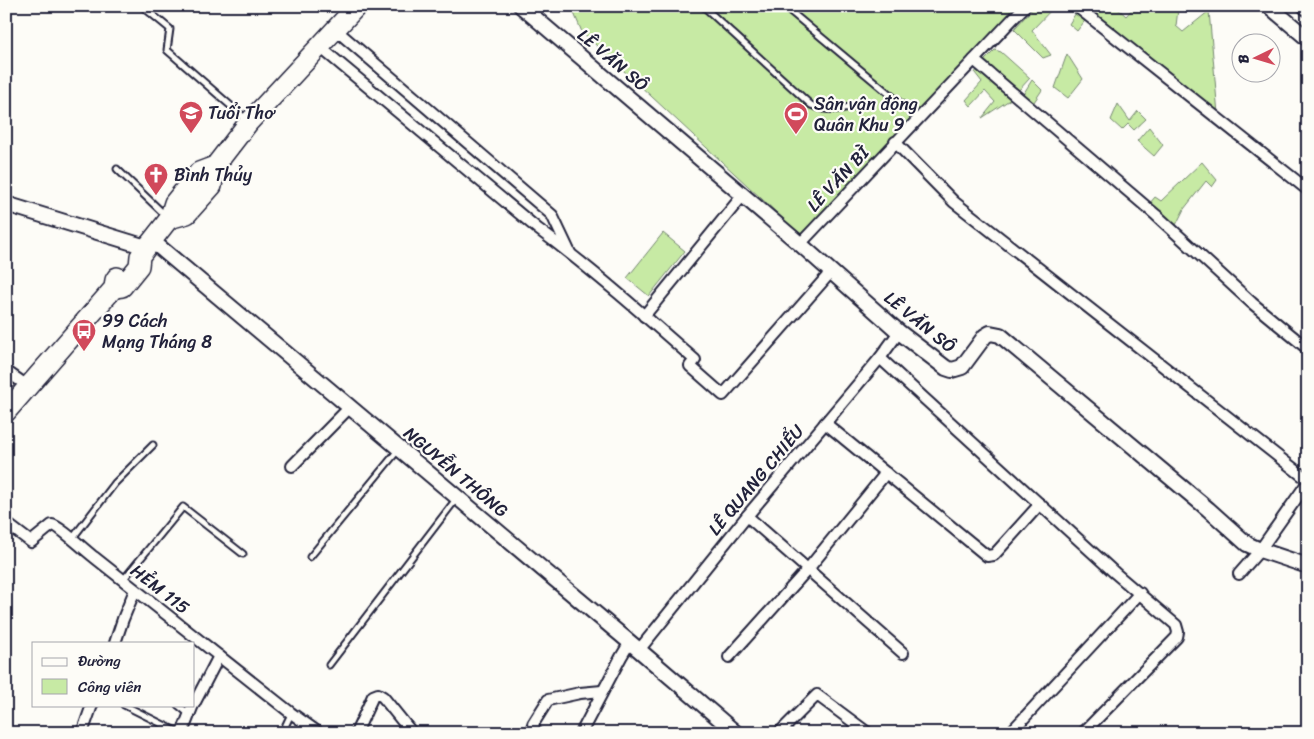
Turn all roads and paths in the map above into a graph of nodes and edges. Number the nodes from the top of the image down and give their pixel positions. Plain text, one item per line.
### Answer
1 (142, 6) edge
2 (521, 6) edge
3 (703, 6) edge
4 (784, 6) edge
5 (1025, 6) edge
6 (1076, 6) edge
7 (1268, 6) edge
8 (1305, 6) edge
9 (350, 8) edge
10 (1308, 9) edge
11 (336, 30) junction
12 (1308, 39) edge
13 (320, 47) junction
14 (974, 60) junction
15 (861, 104) dead end
16 (918, 118) junction
17 (249, 122) junction
18 (895, 142) junction
19 (116, 168) dead end
20 (1308, 190) edge
21 (743, 195) junction
22 (6, 204) edge
23 (169, 219) junction
24 (800, 244) junction
25 (146, 248) junction
26 (571, 254) junction
27 (831, 272) junction
28 (644, 316) junction
29 (898, 332) junction
30 (1308, 349) edge
31 (880, 358) junction
32 (6, 371) edge
33 (29, 387) junction
34 (350, 408) junction
35 (6, 412) edge
36 (825, 423) junction
37 (153, 445) dead end
38 (399, 448) junction
39 (292, 466) dead end
40 (886, 473) junction
41 (1308, 481) edge
42 (458, 497) junction
43 (1040, 504) junction
44 (747, 516) junction
45 (6, 523) edge
46 (71, 540) junction
47 (1260, 550) junction
48 (243, 554) dead end
49 (310, 557) dead end
50 (1308, 566) edge
51 (808, 569) junction
52 (1239, 574) dead end
53 (122, 580) junction
54 (135, 590) junction
55 (1140, 593) junction
56 (115, 642) edge
57 (634, 646) junction
58 (903, 653) dead end
59 (219, 656) junction
60 (730, 657) dead end
61 (329, 665) dead end
62 (602, 692) junction
63 (195, 702) edge
64 (92, 706) edge
65 (126, 706) edge
66 (192, 708) edge
67 (291, 713) junction
68 (82, 733) edge
69 (181, 733) edge
70 (282, 733) edge
71 (319, 733) edge
72 (356, 733) edge
73 (412, 733) edge
74 (536, 733) edge
75 (581, 733) edge
76 (736, 733) edge
77 (779, 733) edge
78 (868, 733) edge
79 (1010, 733) edge
80 (1083, 733) edge

1 - 17 lane
2 - 21 street, LÊ VĂN SÔ
3 - 15 lane
4 - 16 lane
5 - 14 street, LÊ VĂN BÌ
6 - 20 street
7 - 12 street
8 - 10 street
9 - 11 highway
11 - 13 highway
11 - 26 street
13 - 17 highway
13 - 26 street
14 - 16 street, LÊ VĂN BÌ
14 - 30 street
16 - 18 street, LÊ VĂN BÌ
17 - 23 highway
18 - 24 street, LÊ VĂN BÌ
18 - 41 street
19 - 23 lane
21 - 24 street, LÊ VĂN SÔ
21 - 28 street
22 - 25 street
23 - 25 highway
24 - 27 street, LÊ VĂN SÔ
25 - 33 highway
25 - 34 street, NGUYỄN THÔNG
26 - 28 street
27 - 28 street
27 - 29 street, LÊ VĂN SÔ
29 - 31 street, LÊ QUANG CHIỂU
29 - 47 street, LÊ VĂN SÔ
31 - 36 street, LÊ QUANG CHIỂU
31 - 43 street
32 - 33 street
33 - 35 highway
34 - 38 street, NGUYỄN THÔNG
34 - 39 street
36 - 40 street
36 - 44 street, LÊ QUANG CHIỂU
37 - 46 lane
38 - 42 street, NGUYỄN THÔNG
38 - 49 lane
40 - 43 street
40 - 51 street
41 - 47 street
42 - 57 street, NGUYỄN THÔNG
42 - 61 lane
43 - 55 street
44 - 51 street
44 - 57 street, LÊ QUANG CHIỂU
45 - 46 street, HẺM 115
46 - 53 street, HẺM 115
47 - 50 street, LÊ VĂN SÔ
47 - 52 street
48 - 53 lane
51 - 58 street
51 - 60 street
53 - 54 street, HẺM 115
54 - 56 street
54 - 59 street, HẺM 115
55 - 79 street
55 - 80 street
57 - 62 street, LÊ QUANG CHIỂU
57 - 76 street, NGUYỄN THÔNG
59 - 63 street
59 - 67 street, HẺM 115
62 - 74 street
62 - 75 street, LÊ QUANG CHIỂU
64 - 68 street
65 - 69 lane
66 - 69 street
67 - 70 lane
67 - 71 street, HẺM 115
72 - 73 street
77 - 78 street

